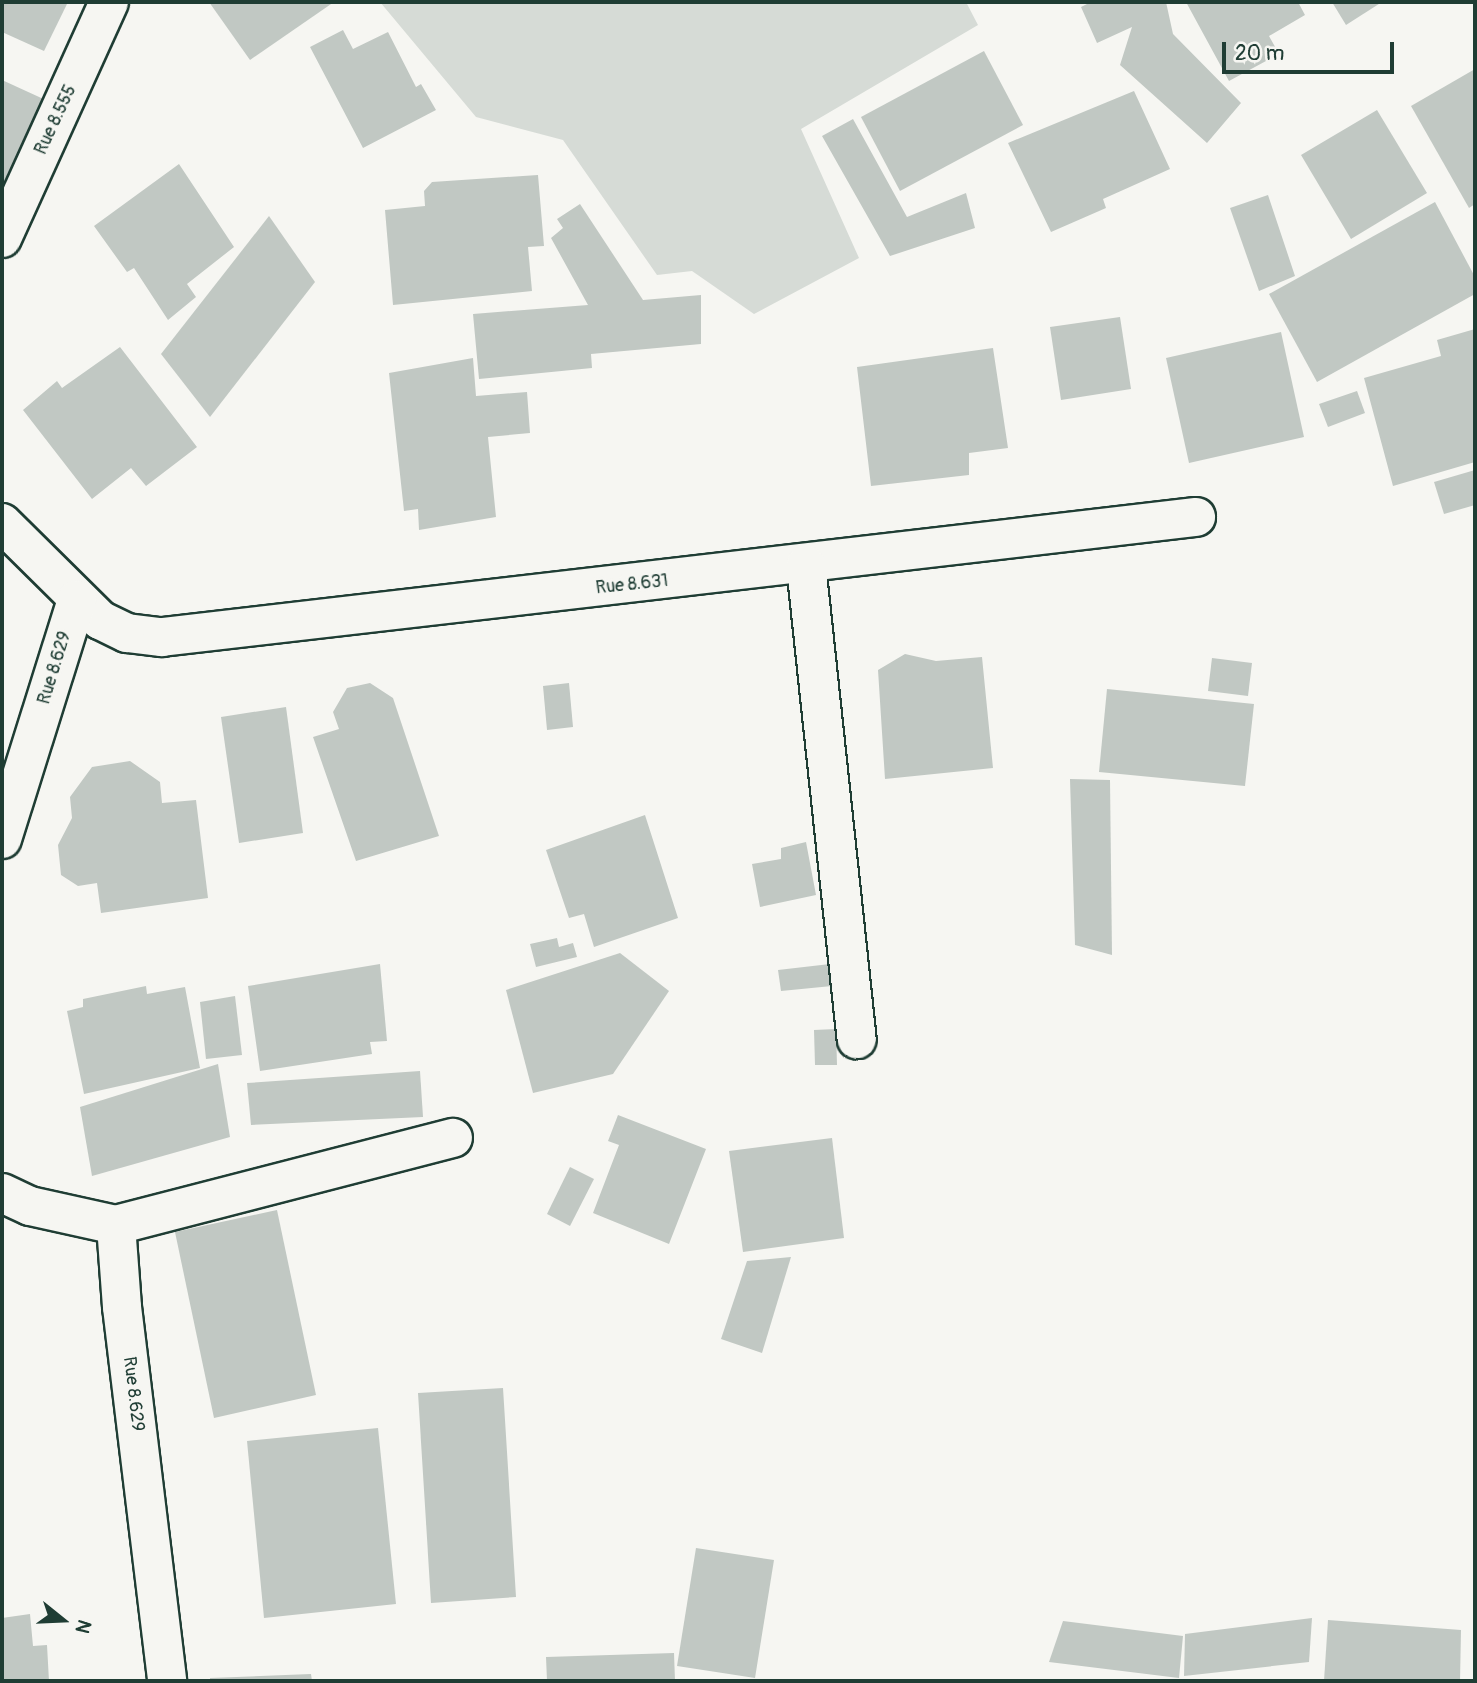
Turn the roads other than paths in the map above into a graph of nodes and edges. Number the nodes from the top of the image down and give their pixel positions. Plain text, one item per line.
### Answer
1 (109, 2) edge
2 (2, 238) edge
3 (1196, 517) dead end
4 (2, 523) edge
5 (806, 565) junction
6 (77, 599) junction
7 (2, 839) edge
8 (857, 1039) dead end
9 (453, 1138) dead end
10 (2, 1193) edge
11 (116, 1225) junction
12 (167, 1681) edge

1 - 2 street, Rue 8.555
3 - 5 street, Rue 8.631
4 - 6 street
5 - 6 street, Rue 8.631
5 - 8 street
6 - 7 street, Rue 8.629
9 - 11 street
10 - 11 street
11 - 12 street, Rue 8.629

